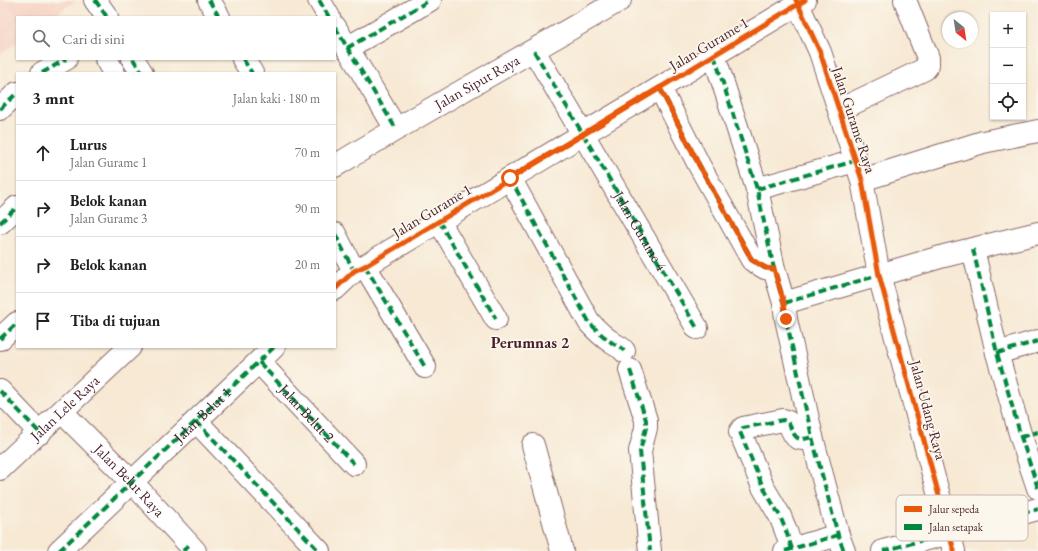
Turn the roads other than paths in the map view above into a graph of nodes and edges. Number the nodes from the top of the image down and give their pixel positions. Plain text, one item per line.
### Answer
1 (95, 0) edge
2 (209, 0) edge
3 (319, 0) edge
4 (620, 0) edge
5 (905, 0) edge
6 (800, 1) edge
7 (422, 2) edge
8 (106, 16) edge
9 (218, 16) edge
10 (328, 16) edge
11 (336, 30) edge
12 (347, 48) junction
13 (534, 51) junction
14 (714, 55) junction
15 (64, 60) edge
16 (107, 60) edge
17 (134, 60) edge
18 (244, 60) edge
19 (44, 72) edge
20 (113, 72) edge
21 (141, 72) edge
22 (251, 72) edge
23 (660, 88) junction
24 (16, 94) edge
25 (0, 109) edge
26 (839, 110) junction
27 (396, 129) junction
28 (1038, 131) edge
29 (583, 134) junction
30 (336, 165) edge
31 (858, 171) junction
32 (510, 178) junction
33 (757, 189) junction
34 (16, 208) edge
35 (439, 221) junction
36 (0, 223) edge
37 (1038, 233) edge
38 (336, 235) edge
39 (973, 249) junction
40 (359, 268) junction
41 (774, 269) junction
42 (879, 275) junction
43 (336, 288) edge
44 (784, 303) junction
45 (496, 319) dead end
46 (16, 324) edge
47 (697, 328) dead end
48 (0, 339) edge
49 (1038, 341) edge
50 (129, 348) edge
51 (273, 348) edge
52 (998, 354) junction
53 (259, 362) junction
54 (425, 367) dead end
55 (0, 391) edge
56 (62, 412) junction
57 (196, 421) junction
58 (40, 432) junction
59 (1030, 435) edge
60 (812, 437) junction
61 (532, 445) dead end
62 (354, 464) dead end
63 (0, 469) edge
64 (132, 482) junction
65 (1038, 488) edge
66 (939, 495) edge
67 (1038, 509) edge
68 (1028, 513) edge
69 (952, 542) edge
70 (841, 543) edge
71 (189, 549) edge
72 (788, 550) edge
73 (59, 551) edge
74 (318, 551) edge
75 (562, 551) edge
76 (650, 551) edge
77 (883, 551) edge

1 - 8 street
2 - 9 street
3 - 10 street
4 - 13 street, Jalan Siput Raya
5 - 26 street
6 - 14 street, Jalan Gurame 1
6 - 26 street, Jalan Gurame Raya
7 - 12 street
11 - 12 street
12 - 27 street
13 - 27 street, Jalan Siput Raya
13 - 29 street, Jalan Gurame 4
14 - 23 street, Jalan Gurame 1
14 - 33 street
15 - 19 street
16 - 20 street
17 - 21 street
18 - 22 street
23 - 29 street, Jalan Gurame 1
23 - 41 street
24 - 25 street
26 - 31 street, Jalan Gurame Raya
27 - 30 street, Jalan Siput Raya
28 - 31 street
29 - 32 street, Jalan Gurame 1
29 - 47 street, Jalan Gurame 4
31 - 33 street
31 - 42 street, Jalan Gurame Raya
32 - 35 street, Jalan Gurame 1
32 - 76 street
33 - 41 street
34 - 36 street
35 - 40 street, Jalan Gurame 1
35 - 45 street
37 - 39 street
38 - 40 street
39 - 42 street
39 - 52 street
40 - 43 street
40 - 54 street
41 - 44 street
42 - 44 street
42 - 66 street, Jalan Udang Raya
44 - 60 street
46 - 48 street
49 - 52 street
50 - 56 street, Jalan Lele Raya
51 - 53 street, Jalan Belut 1
52 - 59 street
53 - 57 street, Jalan Belut 1
53 - 62 street, Jalan Belut 2
55 - 58 street
56 - 58 street, Jalan Lele Raya
56 - 64 street, Jalan Belut Raya
57 - 64 street, Jalan Belut 1
57 - 74 street
58 - 63 street, Jalan Lele Raya
59 - 65 street
60 - 70 street
60 - 72 street
61 - 75 street
64 - 71 street, Jalan Belut Raya
64 - 73 street, Jalan Belut 1
67 - 68 street
69 - 77 street
70 - 72 street

